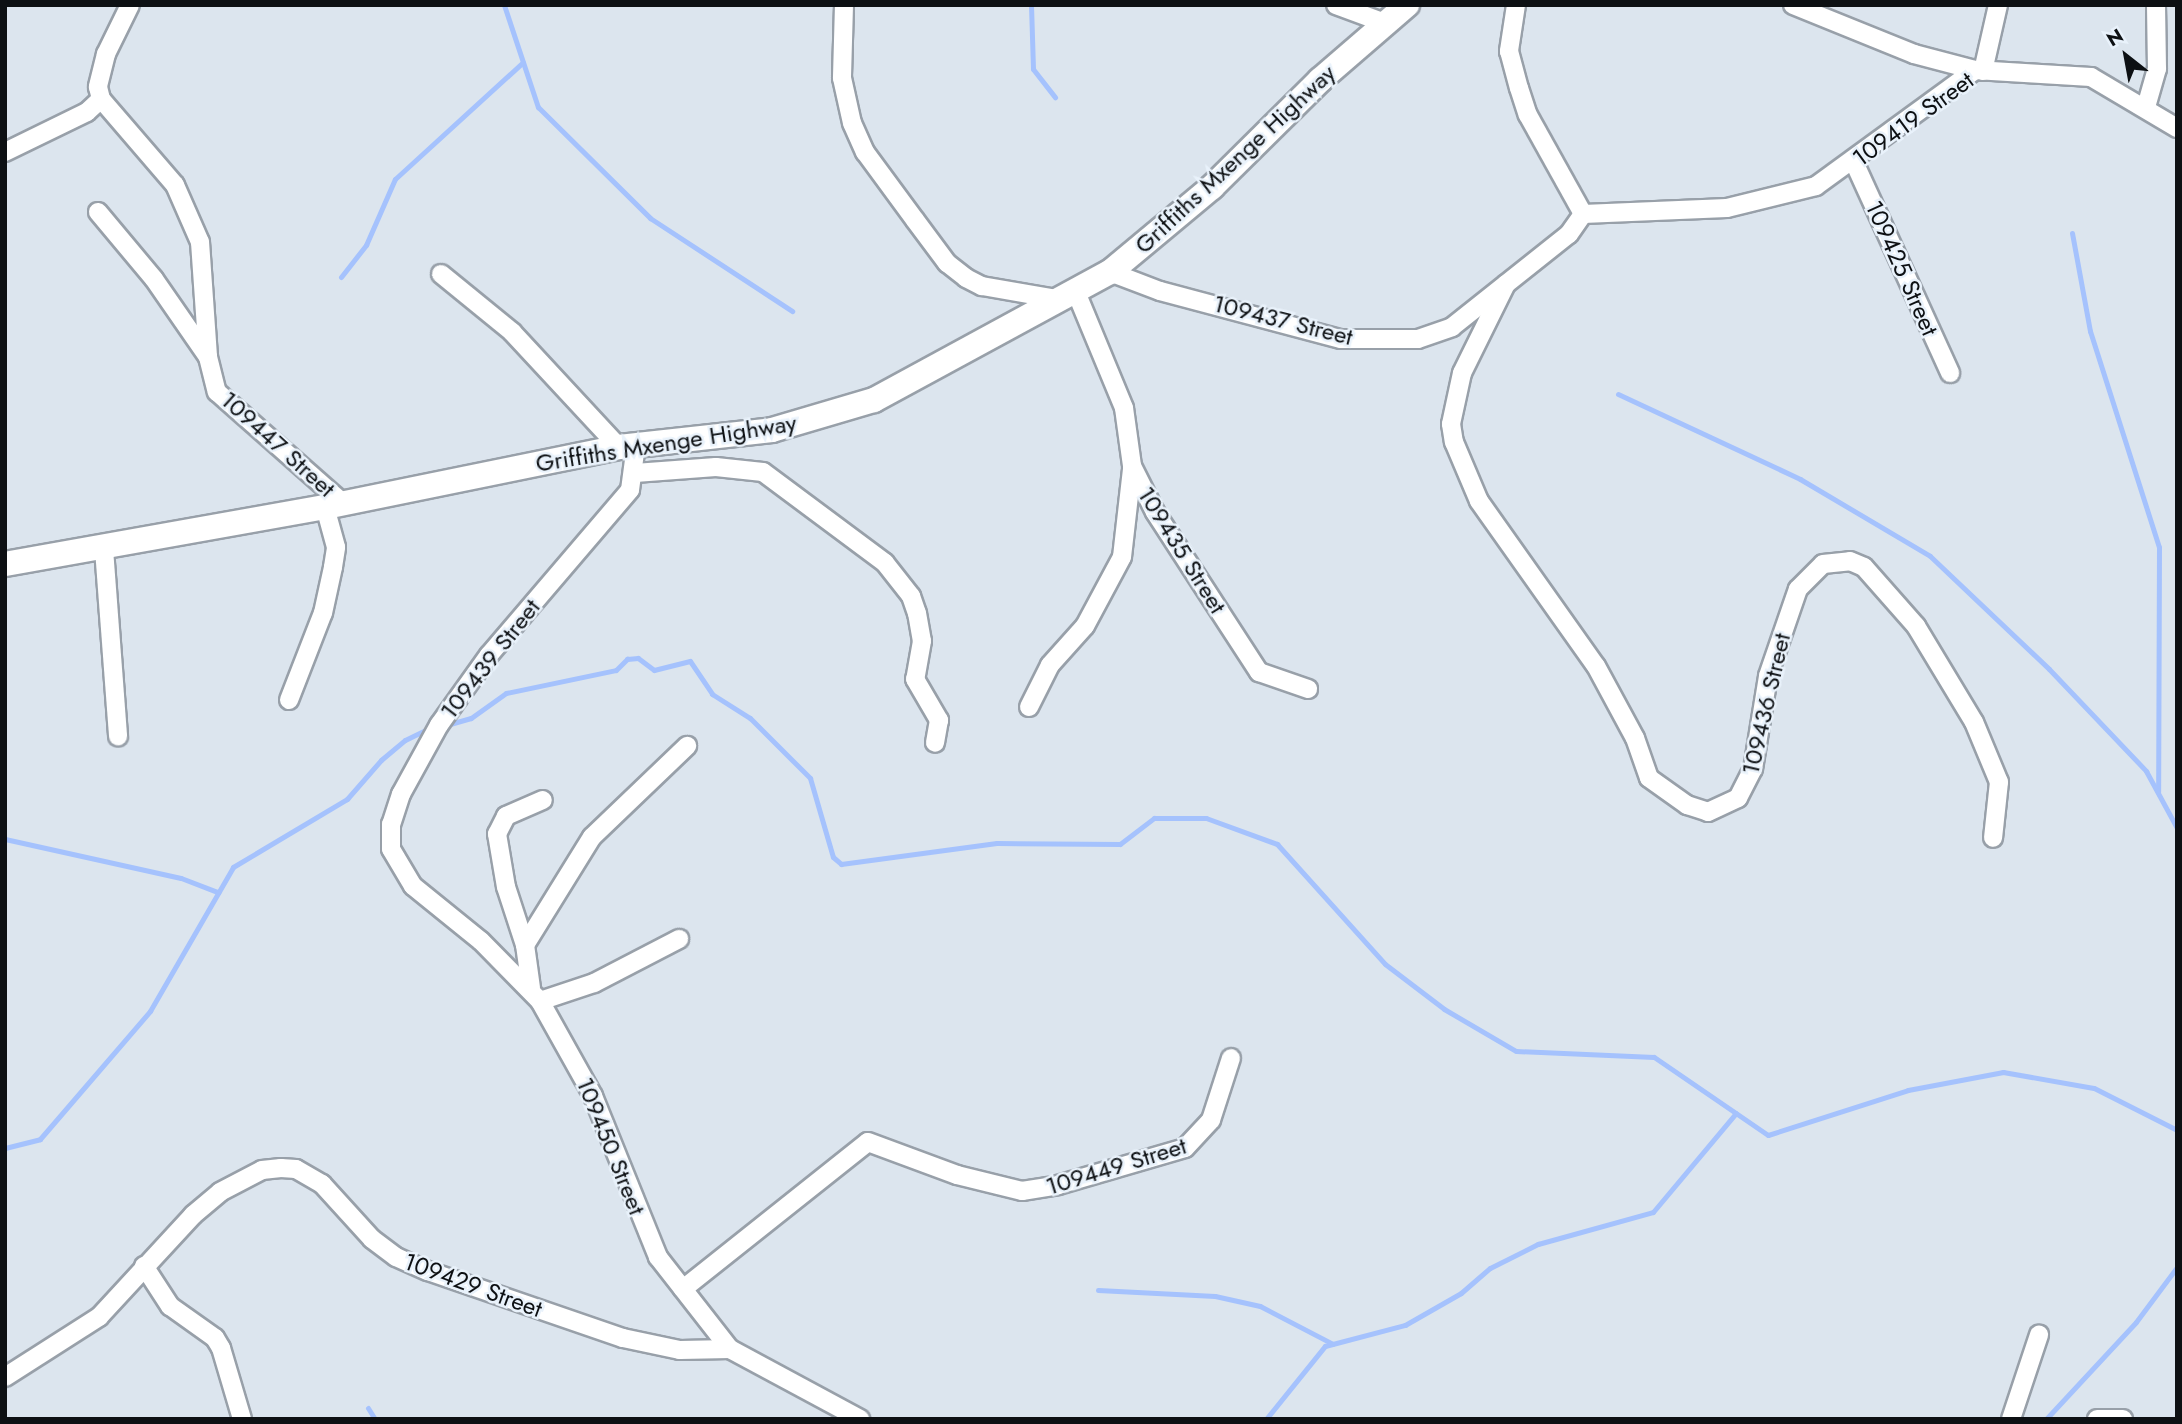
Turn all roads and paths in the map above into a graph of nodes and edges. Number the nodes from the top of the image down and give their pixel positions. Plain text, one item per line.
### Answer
1 (130, 5) edge
2 (844, 5) edge
3 (1336, 5) edge
4 (1407, 5) edge
5 (1517, 5) edge
6 (1793, 5) edge
7 (1998, 5) edge
8 (2156, 5) edge
9 (1385, 23) junction
10 (1979, 71) junction
11 (100, 99) junction
12 (2146, 107) junction
13 (2177, 128) edge
14 (5, 152) edge
15 (1854, 162) junction
16 (98, 212) dead end
17 (1583, 214) junction
18 (1110, 272) junction
19 (441, 274) dead end
20 (1506, 284) junction
21 (1069, 296) junction
22 (208, 357) junction
23 (1950, 373) dead end
24 (627, 446) junction
25 (1132, 466) junction
26 (635, 473) junction
27 (335, 505) junction
28 (104, 549) junction
29 (5, 564) edge
30 (1308, 688) dead end
31 (289, 700) dead end
32 (1029, 706) dead end
33 (118, 736) dead end
34 (935, 743) dead end
35 (687, 746) dead end
36 (543, 800) dead end
37 (1993, 838) dead end
38 (679, 939) dead end
39 (525, 945) junction
40 (536, 994) junction
41 (1231, 1058) dead end
42 (144, 1266) junction
43 (683, 1289) junction
44 (2039, 1335) dead end
45 (730, 1349) junction
46 (5, 1377) edge
47 (781, 1377) junction
48 (242, 1419) edge
49 (833, 1419) edge
50 (860, 1419) edge
51 (2011, 1419) edge
52 (2097, 1419) edge
53 (2123, 1419) edge

1 - 11 street
2 - 21 street
3 - 9 street
4 - 9 street, Griffiths Mxenge Highway
5 - 17 street
6 - 10 street
7 - 10 street
8 - 12 street
9 - 18 street, Griffiths Mxenge Highway
10 - 12 street, 109419 Street
10 - 15 street, 109419 Street
11 - 14 street
11 - 22 street, 109447 Street
12 - 13 street, 109419 Street
15 - 17 street, 109419 Street
15 - 23 street, 109425 Street
16 - 22 street
17 - 20 street, 109437 Street
18 - 20 street, 109437 Street
18 - 21 street, Griffiths Mxenge Highway
19 - 24 street
20 - 37 street, 109436 Street
21 - 24 street, Griffiths Mxenge Highway
21 - 25 street, 109435 Street
22 - 27 street, 109447 Street
24 - 26 street, 109439 Street
24 - 27 street, Griffiths Mxenge Highway
25 - 30 street, 109435 Street
25 - 32 street
26 - 34 street
26 - 40 street, 109439 Street
27 - 28 street, Griffiths Mxenge Highway
27 - 31 street
28 - 29 street, Griffiths Mxenge Highway
28 - 33 street
35 - 39 street
36 - 39 street
38 - 40 street
39 - 40 street
40 - 43 street, 109450 Street
41 - 43 street, 109449 Street
42 - 45 street, 109429 Street
42 - 46 street, 109429 Street
42 - 48 street
43 - 45 street, 109450 Street
44 - 51 street
45 - 47 street, 109429 Street
47 - 49 street
47 - 50 street, 109429 Street
52 - 53 street

